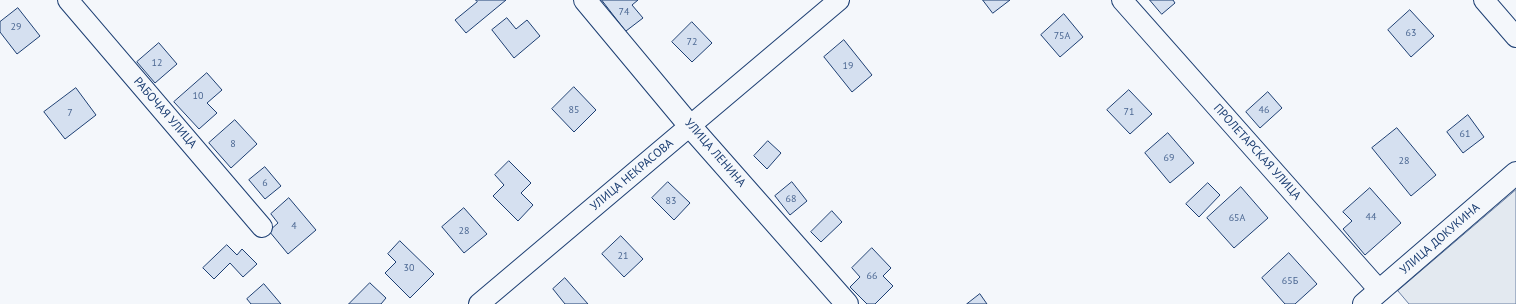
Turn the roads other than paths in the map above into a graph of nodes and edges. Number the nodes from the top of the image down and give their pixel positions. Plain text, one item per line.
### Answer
1 (68, 0) edge
2 (585, 0) edge
3 (839, 0) edge
4 (1122, 0) edge
5 (1484, 0) edge
6 (1516, 37) edge
7 (690, 126) junction
8 (1516, 173) edge
9 (262, 227) dead end
10 (1378, 300) edge
11 (479, 304) edge
12 (847, 304) edge

1 - 9 street, РАБОЧАЯ УЛИЦА
2 - 7 street, УЛИЦА ЛЕНИНА
3 - 7 street, УЛИЦА НЕКРАСОВА
4 - 10 street, ПРОЛЕТАРСКАЯ УЛИЦА
5 - 6 street
7 - 11 street, УЛИЦА НЕКРАСОВА
7 - 12 street, УЛИЦА ЛЕНИНА
8 - 10 street, УЛИЦА ДОКУКИНА

